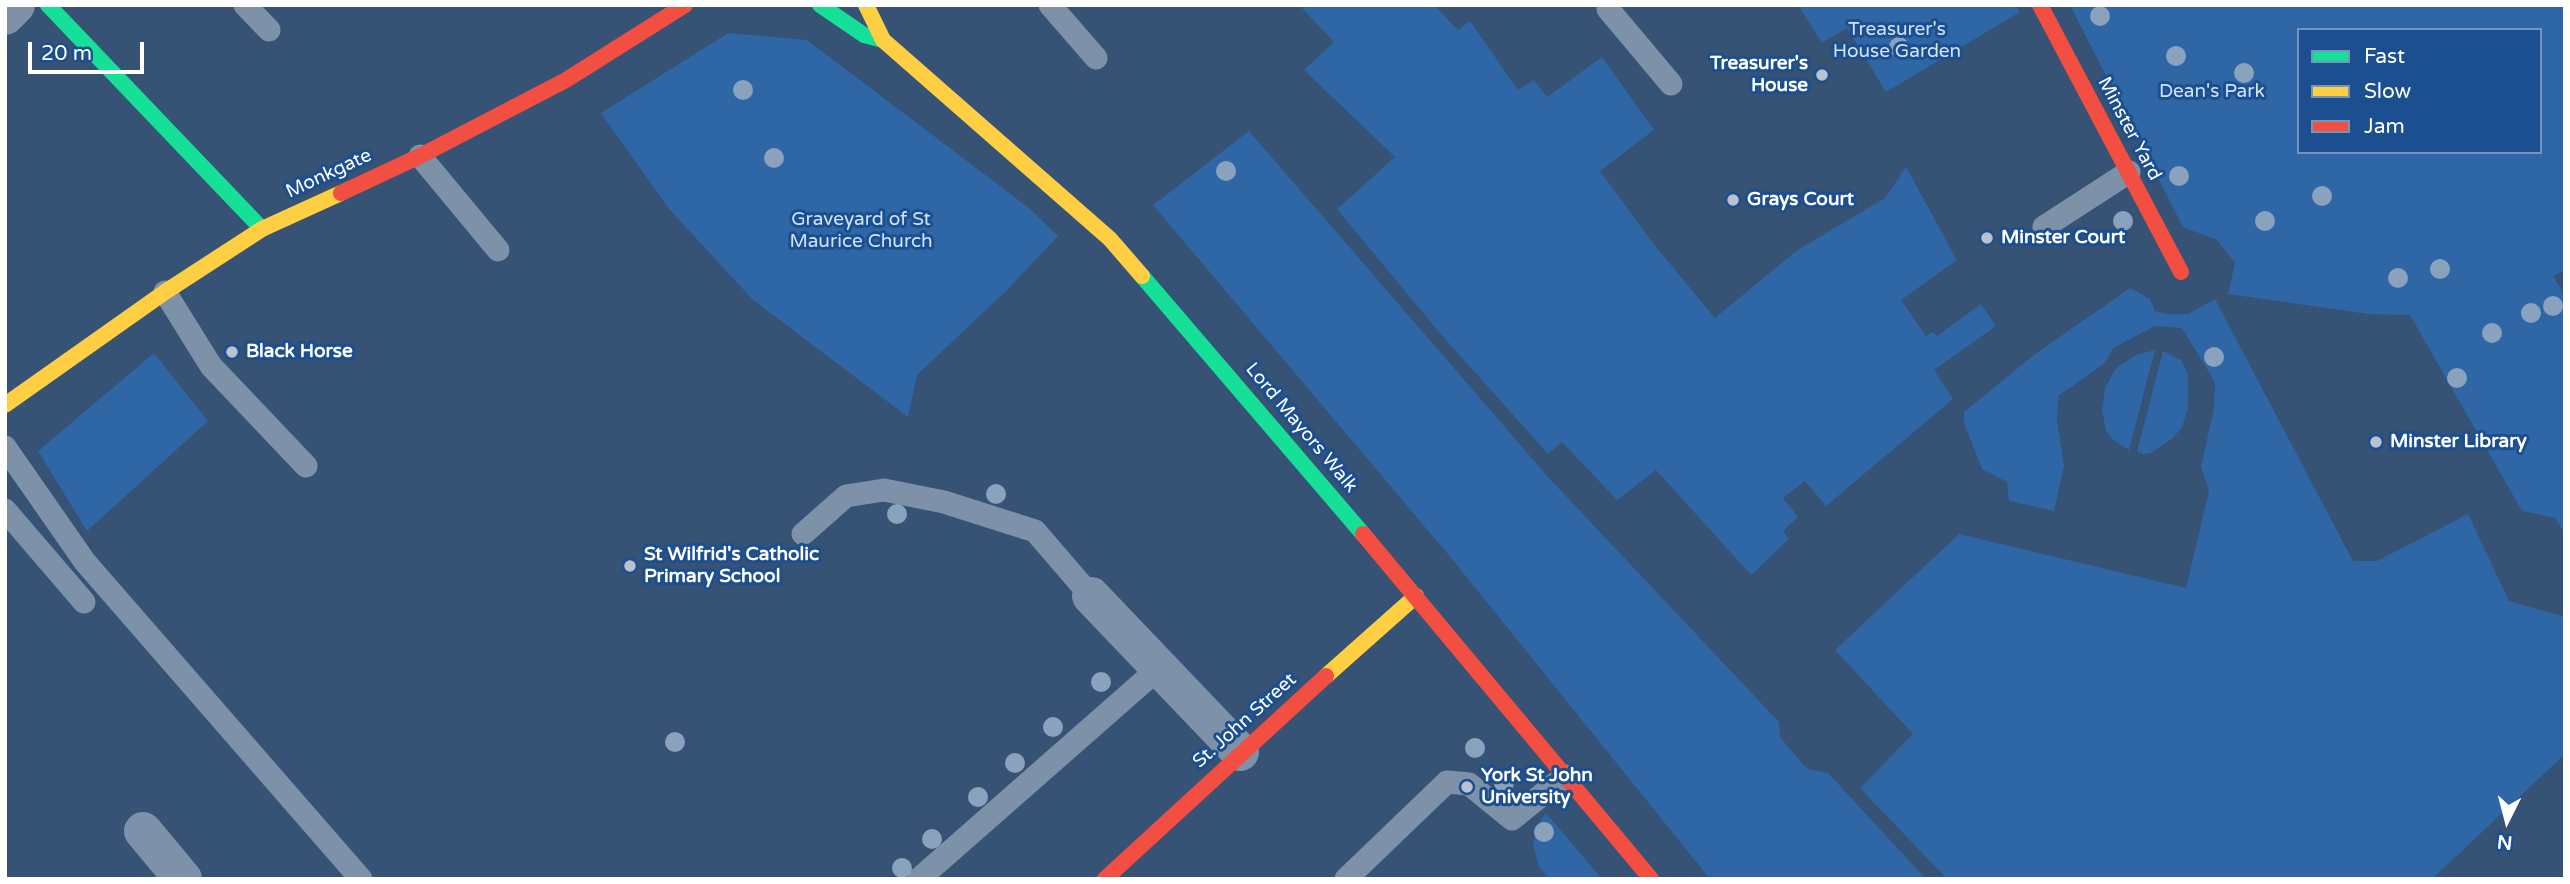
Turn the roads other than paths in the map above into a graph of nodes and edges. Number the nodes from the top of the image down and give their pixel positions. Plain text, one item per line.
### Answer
1 (245, 5) edge
2 (685, 5) edge
3 (820, 5) edge
4 (866, 5) edge
5 (1050, 5) edge
6 (2040, 5) edge
7 (41, 6) edge
8 (1608, 9) dead end
9 (5, 16) edge
10 (269, 30) dead end
11 (883, 40) junction
12 (1096, 58) dead end
13 (1671, 83) dead end
14 (420, 156) junction
15 (2129, 173) junction
16 (2044, 227) dead end
17 (262, 229) junction
18 (498, 250) dead end
19 (2181, 272) dead end
20 (165, 292) junction
21 (10, 394) edge
22 (5, 447) edge
23 (306, 466) dead end
24 (5, 510) edge
25 (803, 534) dead end
26 (1091, 596) joint
27 (1416, 596) junction
28 (83, 602) dead end
29 (1158, 669) junction
30 (1240, 752) junction
31 (1565, 775) junction
32 (143, 831) dead end
33 (183, 879) edge
34 (361, 879) edge
35 (919, 879) edge
36 (1105, 879) edge
37 (1346, 879) edge
38 (1651, 879) edge

1 - 10 lane
2 - 14 main road, Monkgate
3 - 11 main road, Lord Mayors Walk
4 - 11 main road, Lord Mayors Walk
5 - 12 lane
6 - 15 main road, Minster Yard
7 - 9 street
7 - 17 main road
8 - 13 lane
11 - 27 main road, Lord Mayors Walk
14 - 17 main road, Monkgate
14 - 18 lane
15 - 16 lane
15 - 19 main road, Minster Yard
17 - 20 main road, Monkgate
20 - 21 main road, Monkgate
20 - 23 lane
22 - 34 lane
24 - 28 lane
25 - 26 lane
26 - 29 street
27 - 30 main road, St. John Street
27 - 31 main road, Lord Mayors Walk
29 - 30 street
29 - 35 lane
30 - 36 main road, St. John Street
31 - 37 lane
31 - 38 main road, Lord Mayors Walk
32 - 33 street

